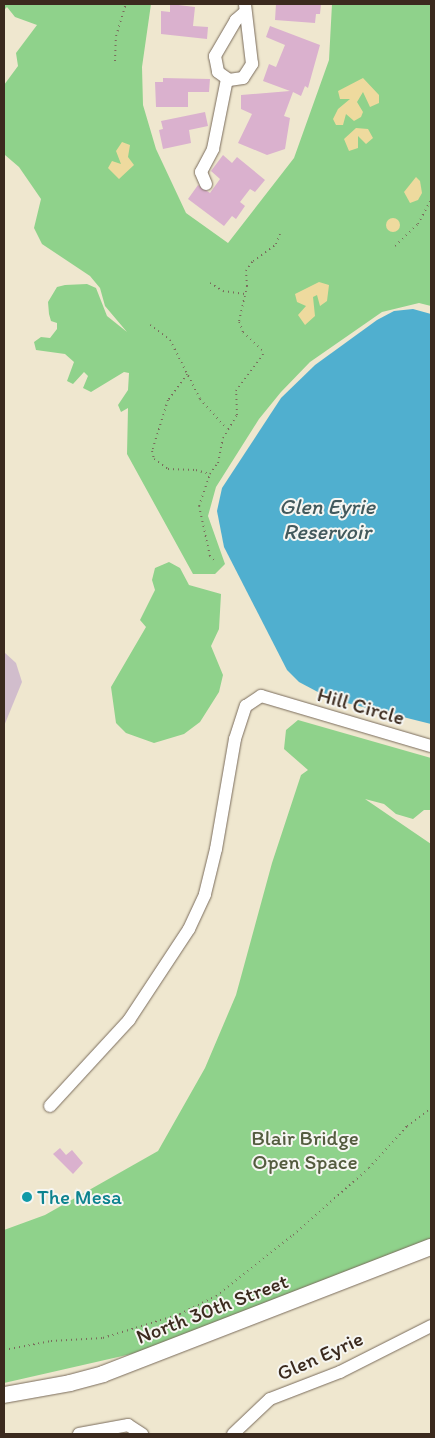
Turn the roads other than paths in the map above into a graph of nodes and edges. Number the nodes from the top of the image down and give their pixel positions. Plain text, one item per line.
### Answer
1 (245, 8) edge
2 (226, 79) junction
3 (206, 184) dead end
4 (431, 746) edge
5 (50, 1106) dead end
6 (431, 1247) edge
7 (431, 1326) edge
8 (4, 1395) edge
9 (86, 1433) edge
10 (142, 1434) edge
11 (233, 1434) edge

1 - 2 street
1 - 2 street
2 - 3 street
4 - 5 street, Hill Circle
6 - 8 main road, North 30th Street
7 - 11 street, Glen Eyrie
9 - 10 street

